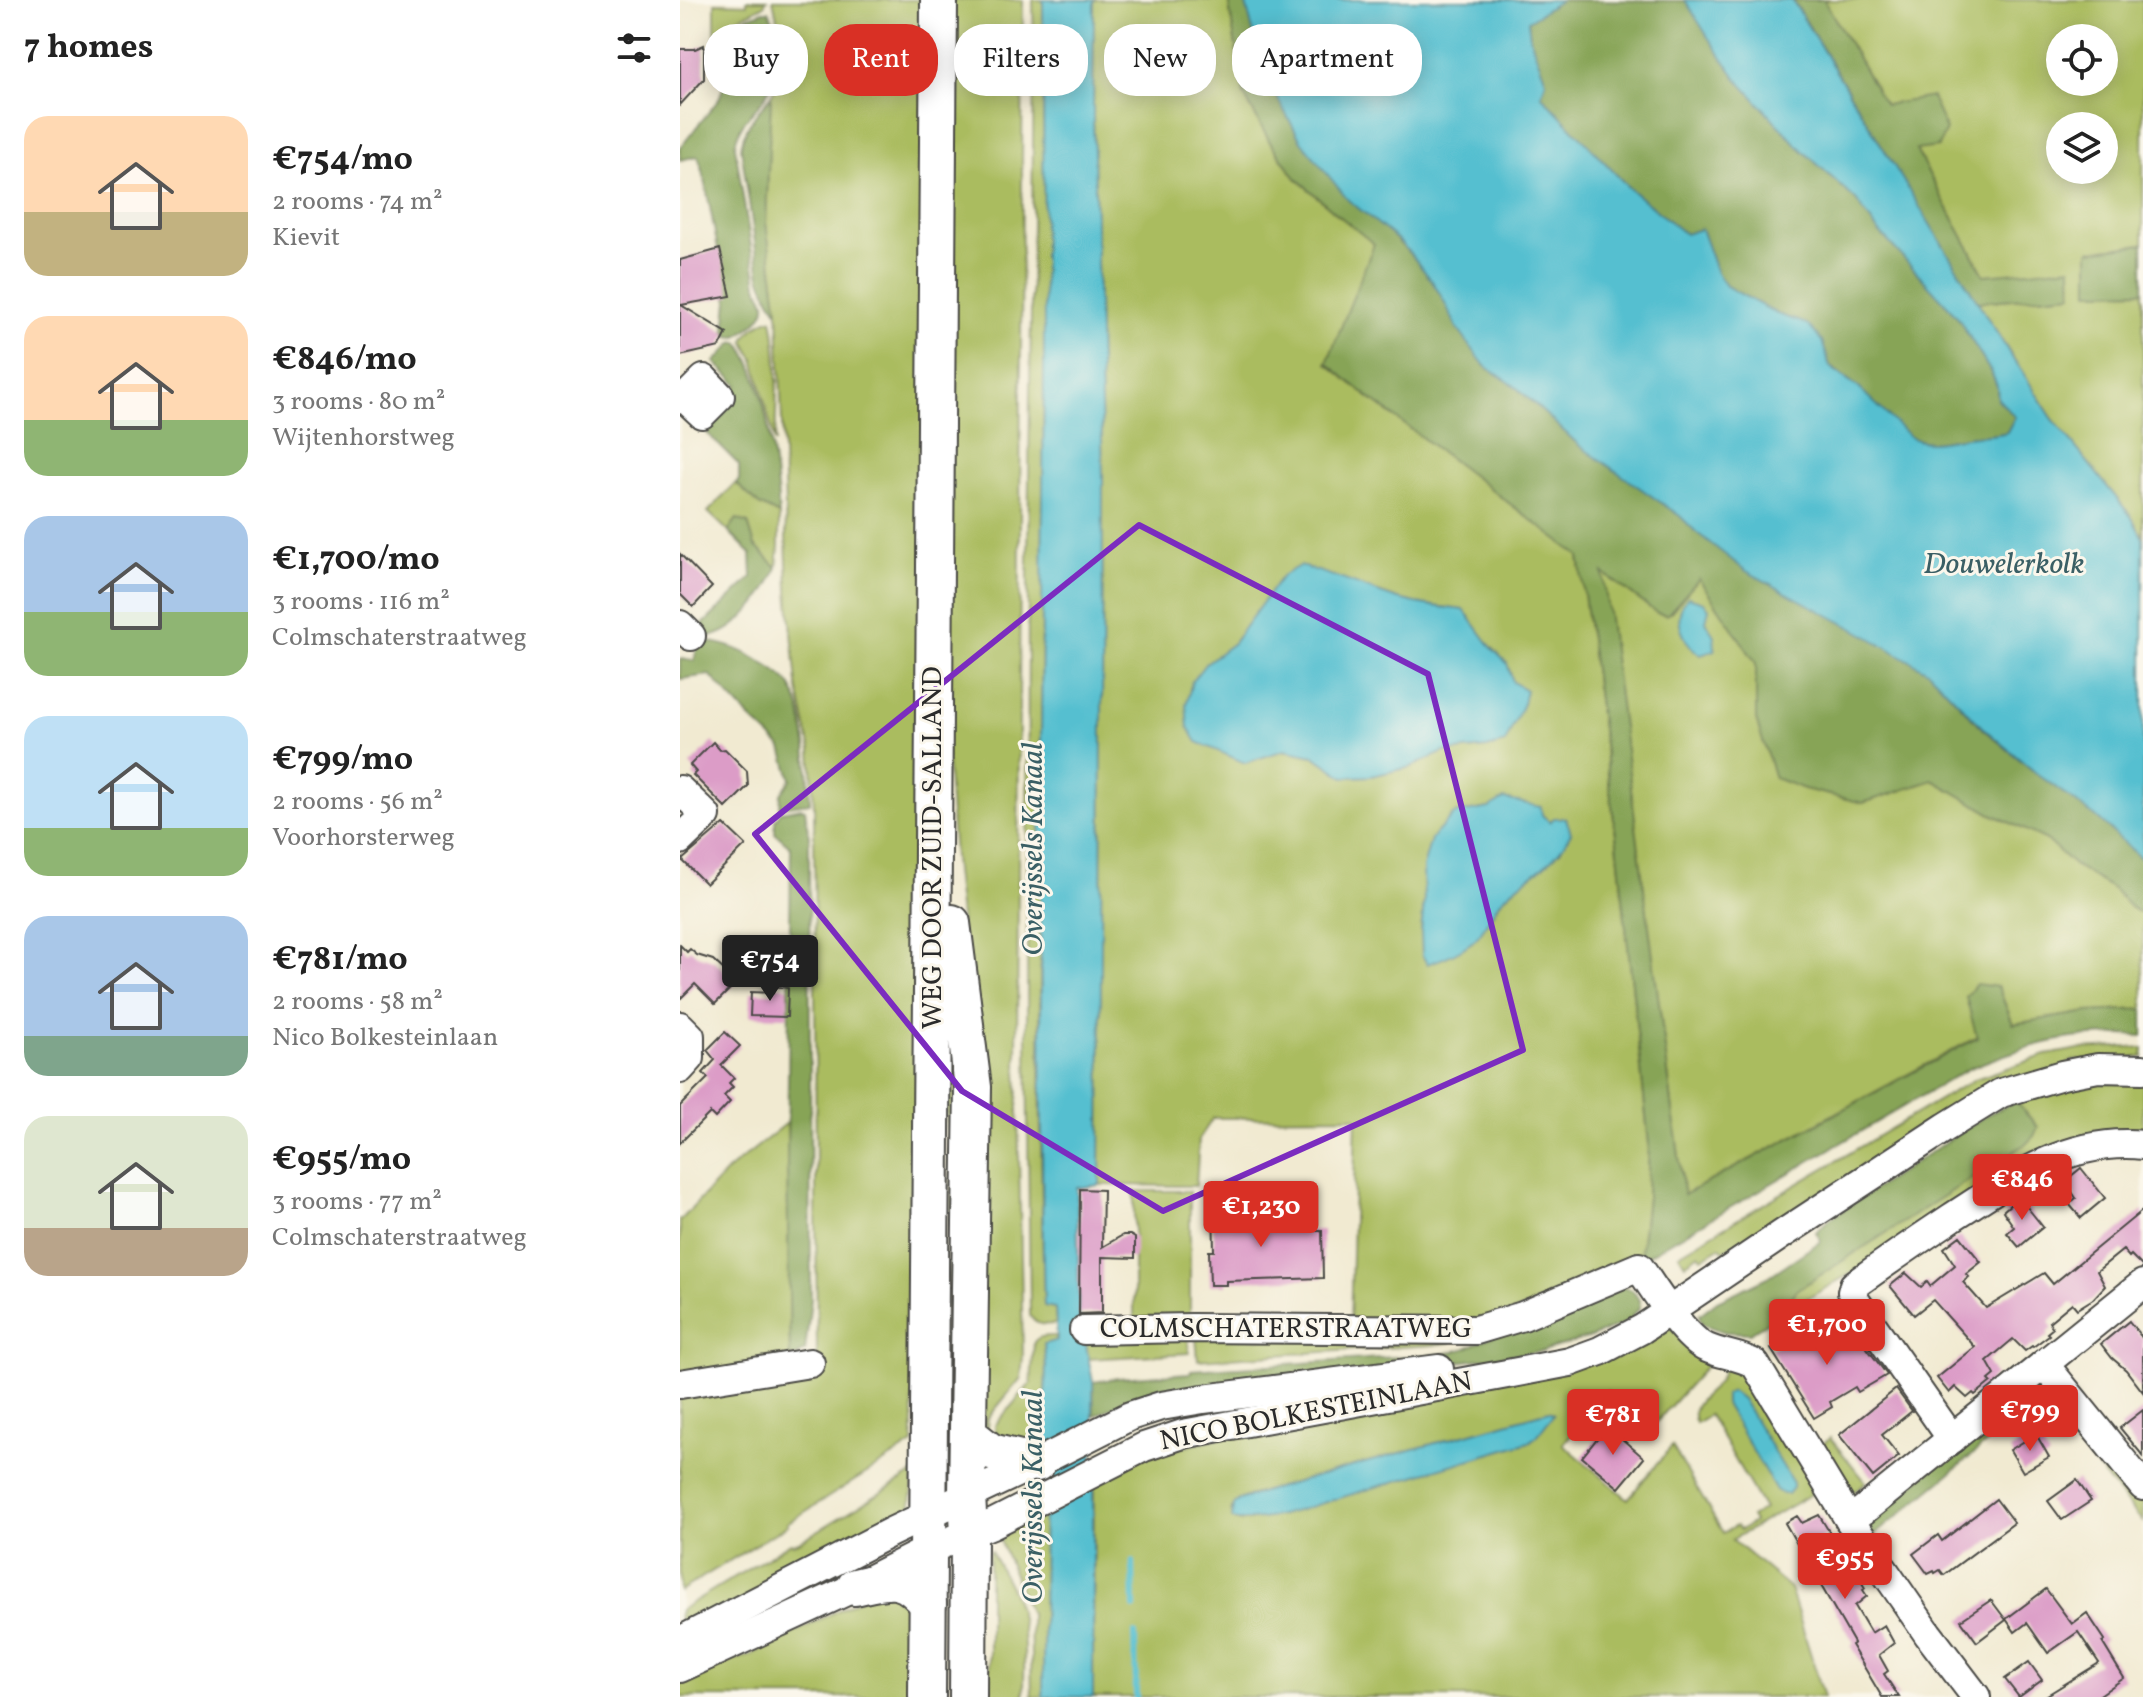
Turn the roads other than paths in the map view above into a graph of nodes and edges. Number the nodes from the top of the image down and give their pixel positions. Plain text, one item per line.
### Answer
1 (939, 0) edge
2 (933, 743) junction
3 (680, 790) edge
4 (680, 840) edge
5 (680, 1026) edge
6 (680, 1069) edge
7 (2143, 1069) edge
8 (2143, 1145) edge
9 (2143, 1284) edge
10 (1670, 1310) junction
11 (1084, 1330) dead end
12 (1625, 1338) junction
13 (810, 1363) dead end
14 (2044, 1364) junction
15 (680, 1384) edge
16 (968, 1434) junction
17 (1952, 1439) junction
18 (1037, 1463) junction
19 (2143, 1486) edge
20 (967, 1495) junction
21 (929, 1513) junction
22 (1850, 1521) junction
23 (969, 1533) junction
24 (928, 1550) junction
25 (855, 1587) junction
26 (928, 1604) junction
27 (680, 1641) edge
28 (680, 1668) edge
29 (927, 1697) edge
30 (968, 1697) edge
31 (1976, 1697) edge

1 - 2 main road, WEG DOOR ZUID-SALLAND
2 - 16 main road
2 - 21 main road, WEG DOOR ZUID-SALLAND
3 - 4 street
5 - 6 street
7 - 10 street, NICO BOLKESTEINLAAN
8 - 17 street
9 - 14 street
10 - 11 street, COLMSCHATERSTRAATWEG
10 - 12 street, NICO BOLKESTEINLAAN
10 - 22 street, COLMSCHATERSTRAATWEG
12 - 18 street, NICO BOLKESTEINLAAN
12 - 23 street, NICO BOLKESTEINLAAN
13 - 15 street
14 - 17 street
14 - 19 street
16 - 18 main road
16 - 20 main road
17 - 22 street
18 - 20 street, NICO BOLKESTEINLAAN
20 - 21 street, NICO BOLKESTEINLAAN
20 - 23 main road
21 - 24 main road, WEG DOOR ZUID-SALLAND
21 - 27 street, NICO BOLKESTEINLAAN
22 - 31 street, COLMSCHATERSTRAATWEG
23 - 24 street, NICO BOLKESTEINLAAN
23 - 30 main road
24 - 25 street, NICO BOLKESTEINLAAN
24 - 26 main road, WEG DOOR ZUID-SALLAND
25 - 26 main road
25 - 28 street, NICO BOLKESTEINLAAN
26 - 29 main road, WEG DOOR ZUID-SALLAND

